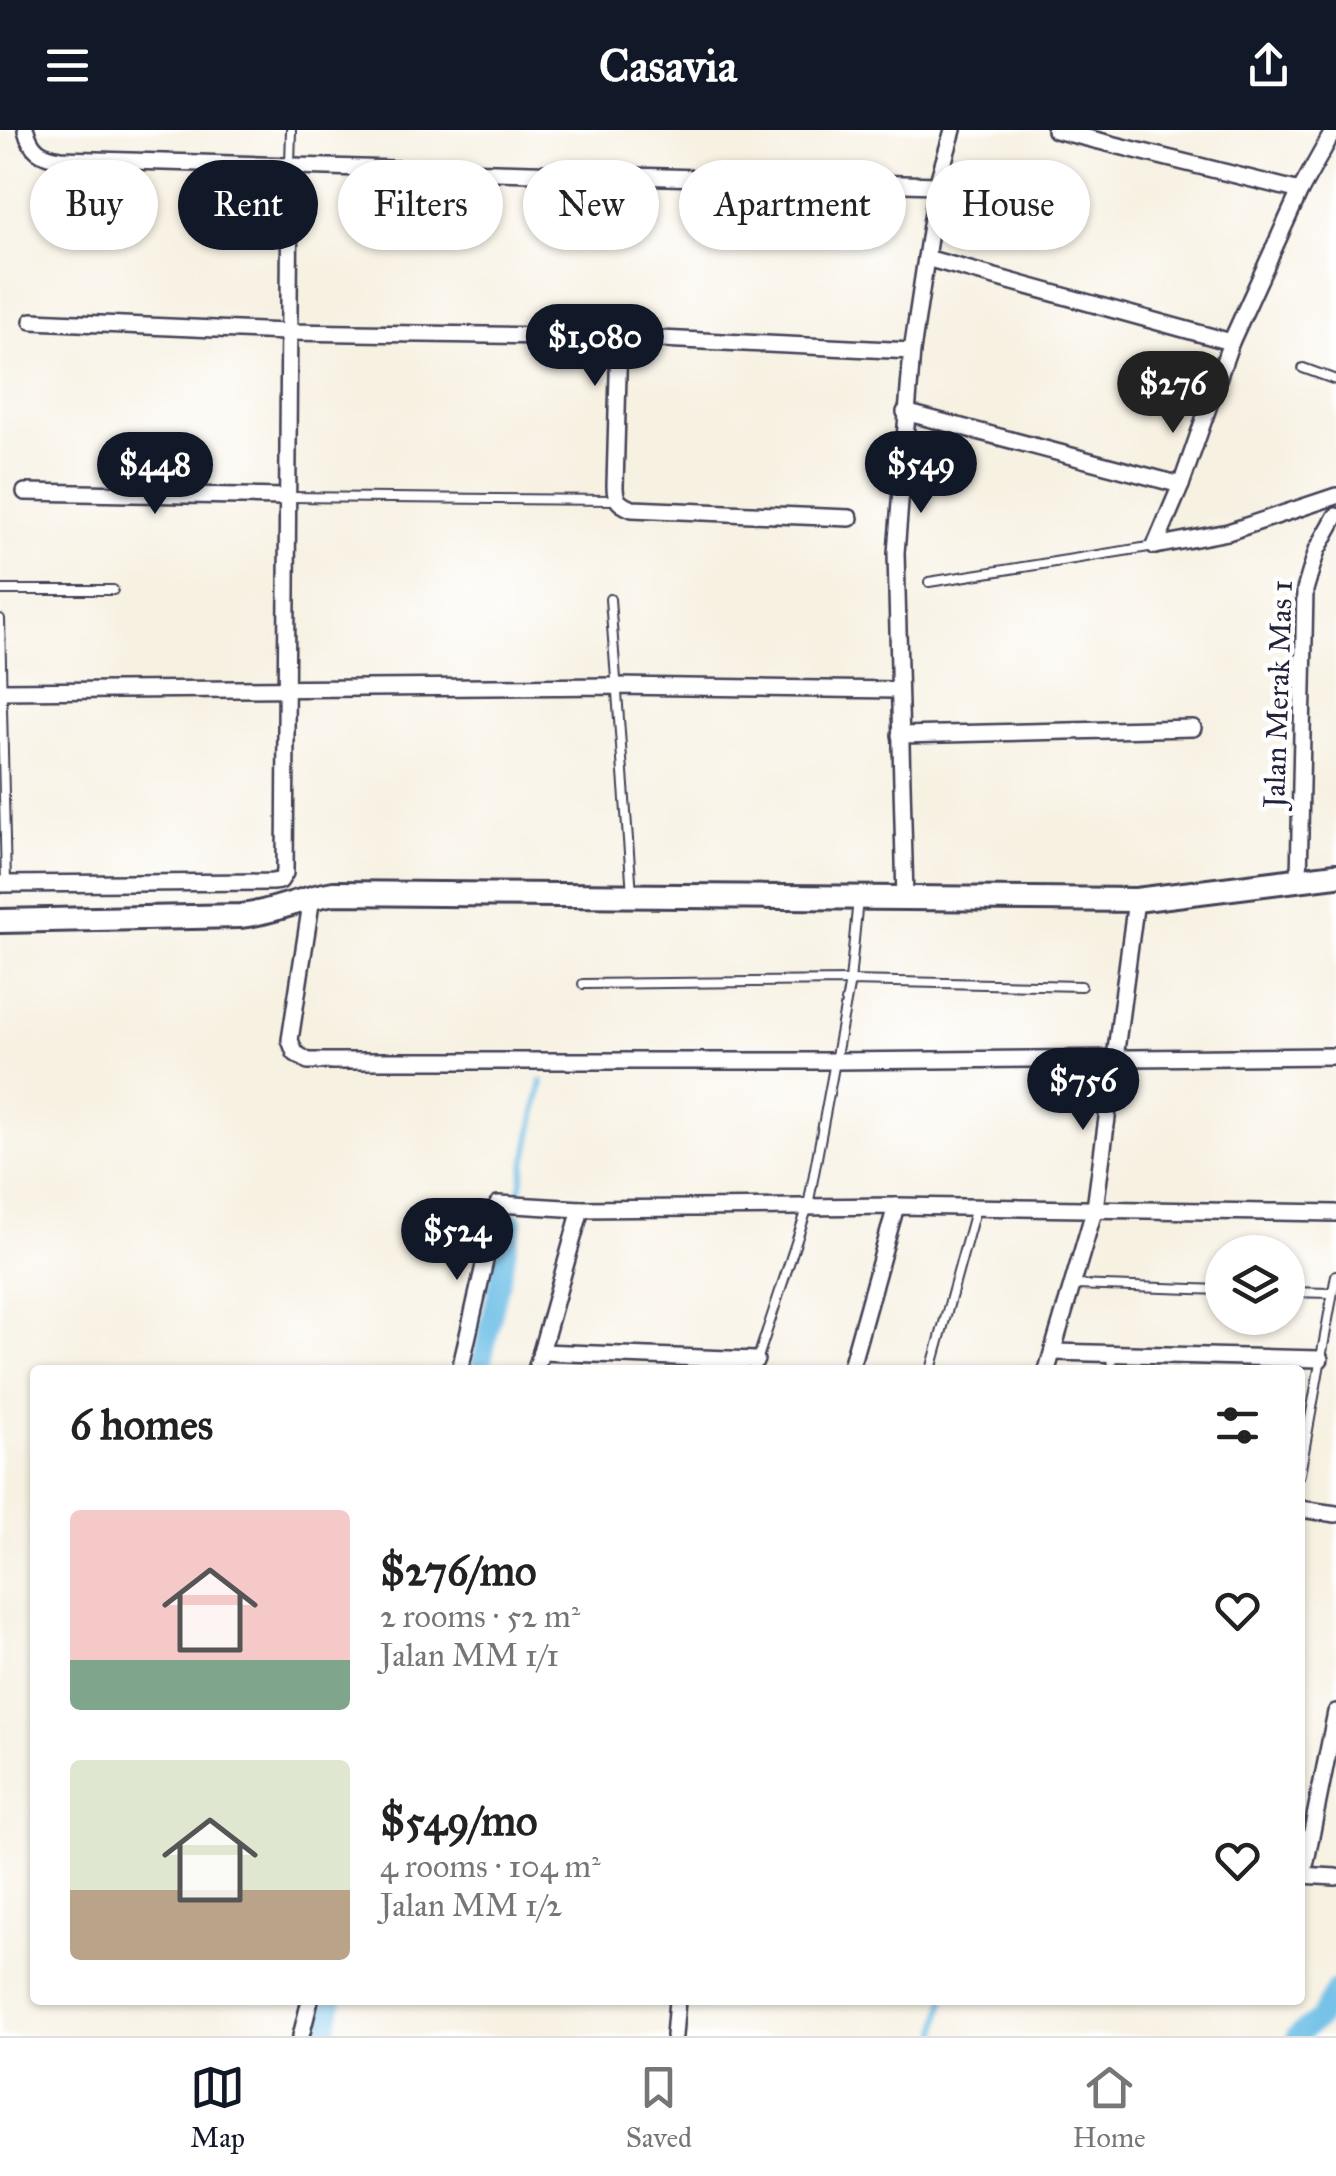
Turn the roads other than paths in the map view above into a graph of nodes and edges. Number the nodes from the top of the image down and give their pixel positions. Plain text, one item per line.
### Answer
1 (26, 130) edge
2 (291, 130) edge
3 (953, 130) edge
4 (1054, 130) edge
5 (1334, 134) edge
6 (290, 160) edge
7 (944, 160) edge
8 (178, 162) edge
9 (318, 165) edge
10 (926, 185) edge
11 (1300, 191) junction
12 (288, 250) edge
13 (927, 250) edge
14 (926, 258) junction
15 (32, 321) dead end
16 (286, 332) junction
17 (619, 336) junction
18 (1230, 342) junction
19 (912, 351) junction
20 (1303, 368) dead end
21 (1336, 380) edge
22 (905, 412) junction
23 (1181, 485) junction
24 (25, 492) dead end
25 (1336, 496) edge
26 (287, 497) junction
27 (617, 500) junction
28 (1336, 516) edge
29 (850, 518) dead end
30 (1155, 546) junction
31 (928, 582) dead end
32 (0, 590) edge
33 (113, 590) dead end
34 (610, 599) dead end
35 (0, 619) edge
36 (616, 686) junction
37 (897, 690) junction
38 (1, 691) edge
39 (288, 691) junction
40 (1193, 728) dead end
41 (900, 736) junction
42 (1336, 875) edge
43 (1299, 880) junction
44 (3, 884) edge
45 (312, 897) junction
46 (633, 897) junction
47 (858, 899) junction
48 (905, 899) junction
49 (1136, 900) junction
50 (0, 921) edge
51 (850, 982) junction
52 (583, 984) dead end
53 (1081, 986) dead end
54 (1336, 1056) edge
55 (1115, 1058) junction
56 (837, 1061) junction
57 (808, 1206) junction
58 (896, 1206) junction
59 (976, 1207) junction
60 (1095, 1208) junction
61 (582, 1209) junction
62 (1336, 1213) edge
63 (1336, 1275) edge
64 (1074, 1285) junction
65 (1205, 1289) edge
66 (1305, 1292) edge
67 (1332, 1293) junction
68 (541, 1352) junction
69 (1052, 1352) junction
70 (1320, 1359) junction
71 (1111, 1362) edge
72 (461, 1365) edge
73 (537, 1365) edge
74 (755, 1365) edge
75 (851, 1365) edge
76 (931, 1365) edge
77 (1048, 1365) edge
78 (1305, 1425) edge
79 (1305, 1510) edge
80 (1336, 1514) edge
81 (1336, 1716) edge
82 (1305, 1857) edge
83 (1305, 1875) edge
84 (1336, 1877) edge
85 (309, 2005) edge
86 (676, 2005) edge
87 (301, 2036) edge
88 (674, 2036) edge

1 - 8 street
2 - 6 lane
3 - 7 street
4 - 11 street
5 - 11 street
9 - 10 street
11 - 18 street
12 - 16 street
13 - 14 street
14 - 18 street
14 - 19 street
15 - 16 street
16 - 17 street
16 - 26 street
17 - 19 street
17 - 27 street
18 - 23 street
19 - 22 street
20 - 21 lane
22 - 23 street
22 - 37 street
23 - 30 street
24 - 26 street
25 - 30 street
26 - 27 lane
26 - 39 street
27 - 29 street
28 - 43 street, Jalan Merak Mas 1
30 - 31 lane
32 - 33 lane
34 - 36 lane
35 - 38 lane
36 - 37 street
36 - 39 street
36 - 46 lane
37 - 41 street
38 - 39 street
38 - 44 lane
39 - 44 street
40 - 41 street
41 - 48 street
42 - 43 street
43 - 49 street
45 - 46 street
45 - 50 street
45 - 56 street
46 - 47 street
47 - 48 street
47 - 51 lane
48 - 49 street
49 - 55 street
51 - 52 lane
51 - 53 lane
51 - 56 lane
54 - 55 street
55 - 56 street
55 - 60 street
56 - 57 lane
57 - 58 street
57 - 61 street
57 - 74 lane
58 - 59 street
58 - 75 street
59 - 60 street
59 - 76 lane
60 - 62 street
60 - 64 street
61 - 68 street
61 - 72 street
63 - 67 lane
64 - 65 lane
64 - 69 street
66 - 67 lane
67 - 70 lane
68 - 73 street
68 - 74 street
69 - 71 street
69 - 77 street
70 - 71 street
70 - 78 lane
79 - 80 street
81 - 82 street
83 - 84 street
85 - 87 street
86 - 88 street

